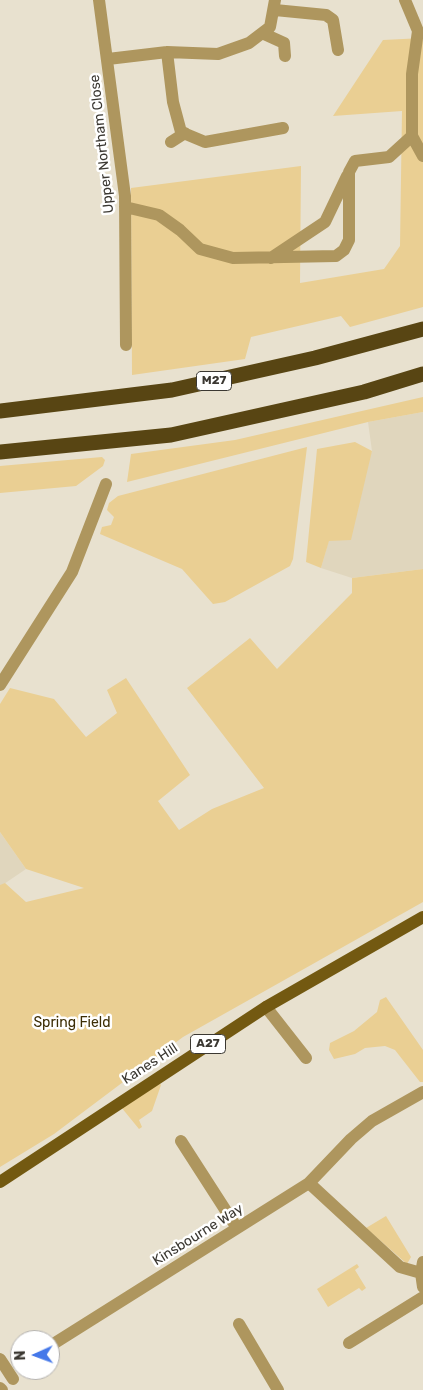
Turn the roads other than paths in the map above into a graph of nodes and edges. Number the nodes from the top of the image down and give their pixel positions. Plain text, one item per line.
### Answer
1 (99, 0) edge
2 (405, 0) edge
3 (275, 5) edge
4 (420, 31) edge
5 (262, 33) junction
6 (338, 50) dead end
7 (167, 52) junction
8 (285, 56) dead end
9 (108, 59) junction
10 (283, 128) dead end
11 (185, 133) junction
12 (412, 136) junction
13 (171, 142) dead end
14 (423, 156) edge
15 (349, 172) junction
16 (125, 208) junction
17 (271, 258) junction
18 (423, 329) edge
19 (126, 345) dead end
20 (423, 374) edge
21 (0, 410) edge
22 (0, 452) edge
23 (106, 484) dead end
24 (0, 685) edge
25 (423, 917) edge
26 (266, 1007) junction
27 (306, 1058) dead end
28 (423, 1092) edge
29 (181, 1141) dead end
30 (0, 1182) edge
31 (309, 1183) junction
32 (237, 1228) junction
33 (422, 1268) edge
34 (423, 1288) edge
35 (423, 1297) edge
36 (239, 1324) dead end
37 (60, 1340) edge
38 (349, 1343) dead end
39 (0, 1359) edge
40 (10, 1374) edge
41 (278, 1390) edge

1 - 9 street, Upper Northam Close
2 - 4 street
3 - 5 street
3 - 6 street
4 - 12 street
5 - 7 street
5 - 8 street
7 - 9 street
7 - 11 street
9 - 16 street, Upper Northam Close
10 - 11 street
11 - 13 street
12 - 14 street
12 - 15 street
15 - 17 street
15 - 17 street
16 - 17 street
16 - 19 street, Upper Northam Close
18 - 21 highway, M27
20 - 22 highway
23 - 24 street
25 - 26 main road, Kanes Hill / A27
26 - 27 street
26 - 30 main road, Kanes Hill / A27
28 - 31 street, Kinsbourne Way
29 - 32 street
31 - 32 street, Kinsbourne Way
31 - 33 street
32 - 37 street, Kinsbourne Way
33 - 34 street
35 - 38 street
36 - 41 street
39 - 40 street

